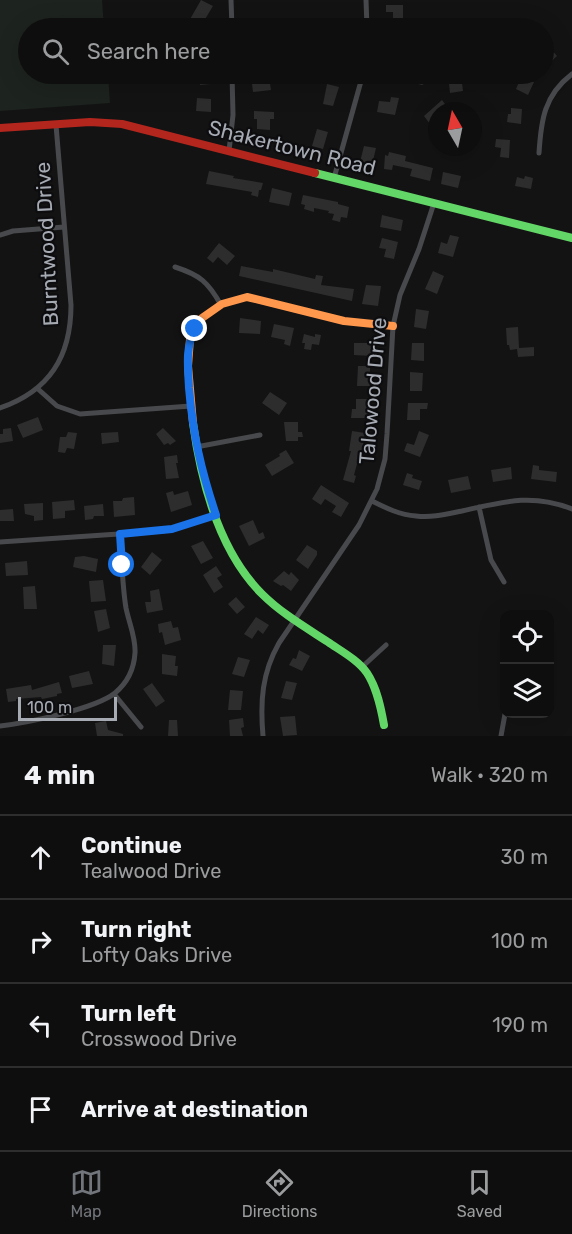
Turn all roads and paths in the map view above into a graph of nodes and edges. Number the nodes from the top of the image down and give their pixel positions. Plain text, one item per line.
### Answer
1 (231, 0) edge
2 (366, 0) edge
3 (232, 18) edge
4 (367, 18) edge
5 (572, 74) edge
6 (232, 84) edge
7 (361, 84) edge
8 (56, 125) junction
9 (0, 128) edge
10 (230, 151) junction
11 (539, 153) dead end
12 (334, 177) junction
13 (434, 203) junction
14 (64, 227) junction
15 (0, 235) edge
16 (572, 238) edge
17 (175, 267) dead end
18 (221, 305) junction
19 (393, 326) junction
20 (38, 389) junction
21 (190, 406) junction
22 (0, 408) edge
23 (260, 435) dead end
24 (196, 447) junction
25 (372, 501) junction
26 (478, 507) junction
27 (572, 509) edge
28 (216, 515) junction
29 (120, 534) junction
30 (0, 542) edge
31 (504, 582) dead end
32 (295, 620) junction
33 (386, 645) dead end
34 (362, 667) junction
35 (114, 693) junction
36 (504, 718) edge
37 (384, 725) dead end
38 (0, 726) edge
39 (141, 727) dead end
40 (263, 736) edge
41 (501, 736) edge

1 - 3 street
2 - 4 street
5 - 11 street
6 - 10 street
7 - 12 street
8 - 9 street, Shakertown Road
8 - 10 street, Shakertown Road
8 - 14 street, Burntwood Drive
10 - 12 street, Shakertown Road
12 - 13 street, Shakertown Road
13 - 16 street, Shakertown Road
13 - 19 street, Talowood Drive
14 - 15 street
14 - 20 street, Burntwood Drive
17 - 18 street
18 - 19 street
18 - 21 street
19 - 25 street, Talowood Drive
20 - 21 street
20 - 22 street
21 - 24 street
23 - 24 street
24 - 28 street
25 - 26 street
25 - 32 street, Talowood Drive
26 - 27 street
26 - 31 street
28 - 29 street
28 - 32 street
29 - 30 street
29 - 35 street
32 - 34 street
32 - 40 street, Talowood Drive
33 - 34 street
34 - 37 street
35 - 38 street
35 - 39 street
36 - 41 street

